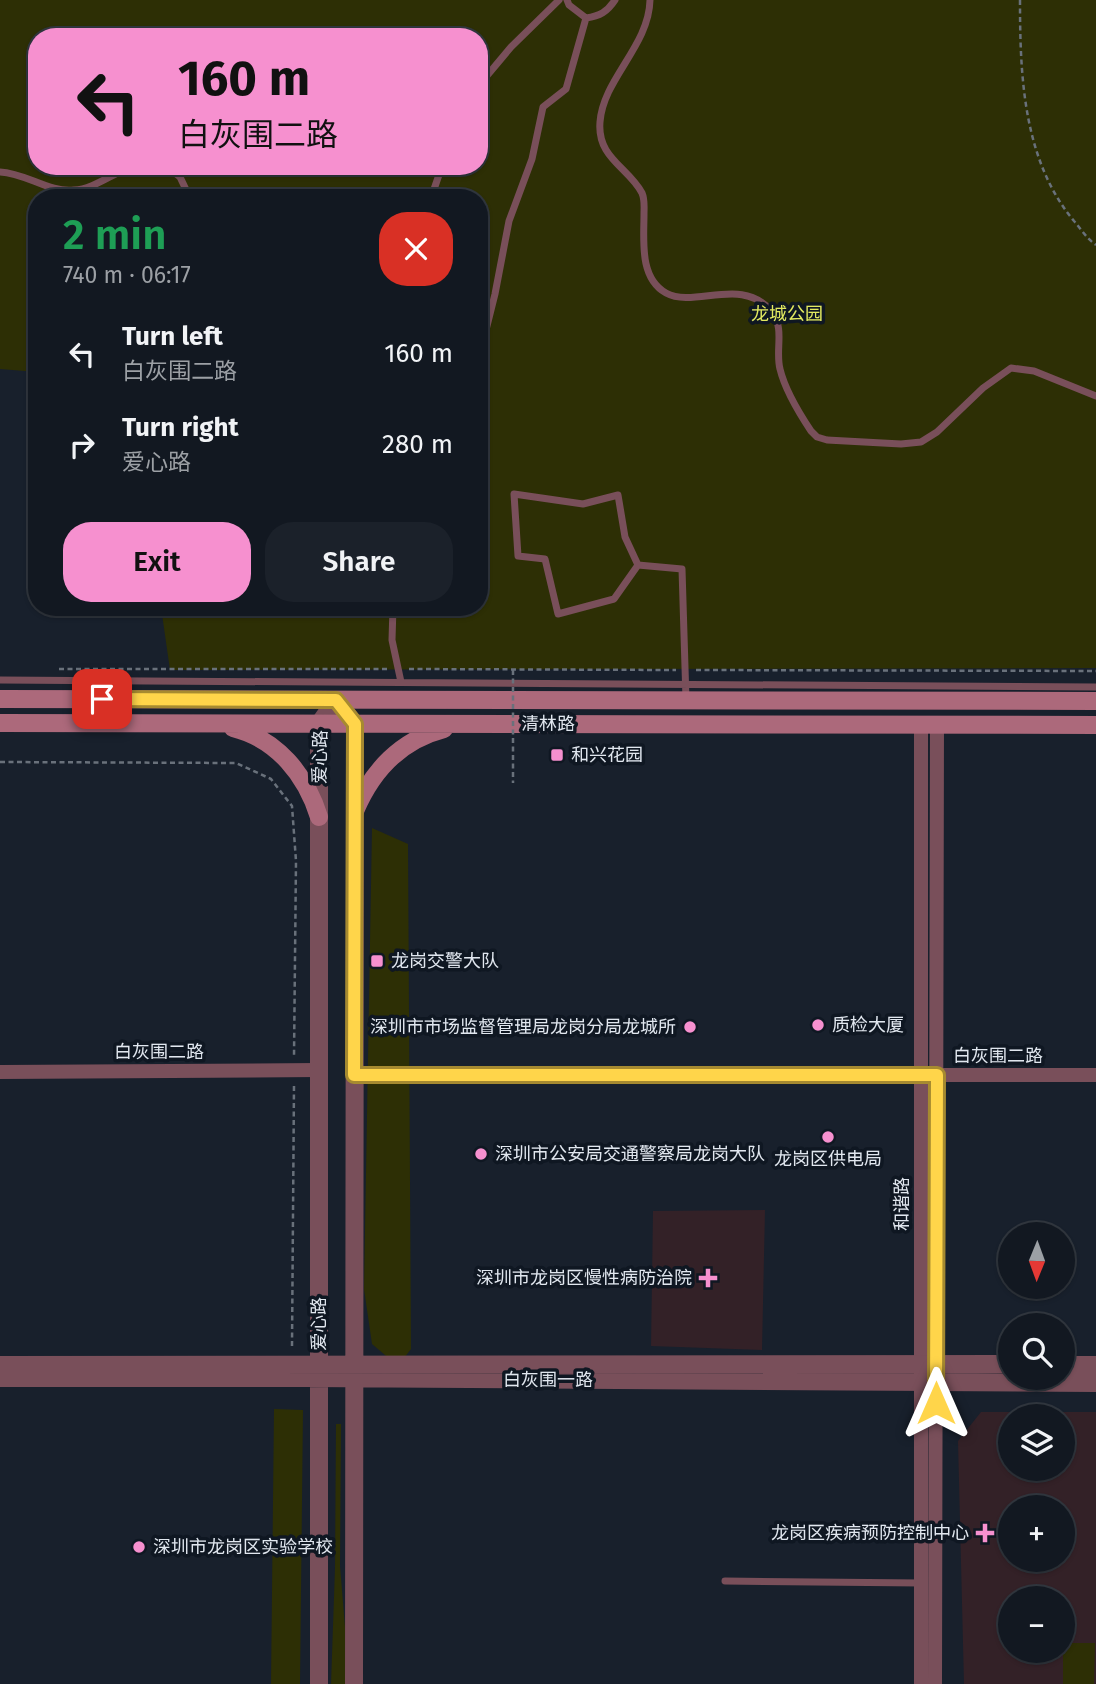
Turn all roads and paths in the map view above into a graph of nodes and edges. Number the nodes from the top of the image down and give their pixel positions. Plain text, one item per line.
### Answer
1 (559, 0) edge
2 (567, 0) edge
3 (615, 0) edge
4 (650, 0) edge
5 (1020, 0) edge
6 (586, 18) junction
7 (488, 74) edge
8 (0, 172) edge
9 (111, 175) edge
10 (62, 189) edge
11 (80, 189) edge
12 (1096, 245) edge
13 (488, 322) edge
14 (1096, 396) edge
15 (638, 565) junction
16 (393, 616) edge
17 (52, 669) dead end
18 (400, 669) junction
19 (513, 670) junction
20 (685, 670) junction
21 (1096, 671) edge
22 (0, 680) edge
23 (401, 682) junction
24 (1096, 688) edge
25 (686, 692) junction
26 (0, 699) edge
27 (336, 700) junction
28 (1096, 701) edge
29 (0, 723) edge
30 (216, 723) junction
31 (319, 724) junction
32 (355, 724) junction
33 (465, 724) junction
34 (929, 725) junction
35 (1096, 725) edge
36 (0, 762) edge
37 (513, 783) dead end
38 (355, 811) junction
39 (319, 817) junction
40 (294, 1070) junction
41 (319, 1070) junction
42 (0, 1072) edge
43 (354, 1075) junction
44 (921, 1075) junction
45 (937, 1075) junction
46 (1096, 1075) edge
47 (292, 1346) dead end
48 (929, 1364) junction
49 (998, 1364) edge
50 (0, 1365) edge
51 (1075, 1365) edge
52 (1096, 1365) edge
53 (319, 1372) junction
54 (354, 1372) junction
55 (0, 1378) edge
56 (929, 1383) junction
57 (1096, 1383) edge
58 (726, 1581) dead end
59 (928, 1583) junction
60 (319, 1684) edge
61 (354, 1684) edge
62 (921, 1684) edge
63 (935, 1684) edge

1 - 7 lane
2 - 6 lane
3 - 6 lane
4 - 14 lane
5 - 12 path
6 - 13 lane
8 - 10 lane
9 - 11 lane
15 - 15 lane
15 - 20 lane
16 - 18 lane
17 - 18 path
18 - 19 path
18 - 23 lane
19 - 20 path
19 - 37 path, bridge
20 - 21 path
20 - 25 lane
22 - 23 lane
23 - 25 lane
24 - 25 lane
25 - 27 main road, 清林路
25 - 28 main road, 清林路
26 - 27 main road, 清林路
27 - 31 street, 爱心路
27 - 32 street, 爱心路
29 - 30 main road, 清林路
30 - 31 main road, 清林路
30 - 39 main road
31 - 32 main road, 清林路
31 - 39 street, 爱心路
32 - 33 main road, 清林路
32 - 38 street, 爱心路
33 - 34 main road, 清林路
33 - 38 main road
34 - 35 main road, 清林路
34 - 44 street, 和谐路
34 - 45 street, 和谐路
36 - 40 path
38 - 43 street, 爱心路
39 - 41 street, 爱心路
40 - 41 street, 白灰围二路
40 - 42 street, 白灰围二路
40 - 47 path
41 - 53 street, 爱心路
43 - 44 street, 白灰围二路
43 - 54 street, 爱心路
44 - 45 street, 白灰围二路
44 - 48 street, 和谐路
45 - 46 street, 白灰围二路
45 - 48 street, 和谐路
48 - 49 street, 白灰围一路
48 - 54 street, 白灰围一路
48 - 56 street, 和谐路
50 - 53 street, 白灰围一路
51 - 52 street
53 - 54 street, 白灰围一路
53 - 55 street, 白灰围一路
53 - 60 street, 爱心路
54 - 56 street, 白灰围一路
54 - 61 street, 爱心路
56 - 57 street, 白灰围一路
56 - 59 street, 和谐路
58 - 59 lane
59 - 62 street, 和谐路
59 - 63 street, 和谐路

